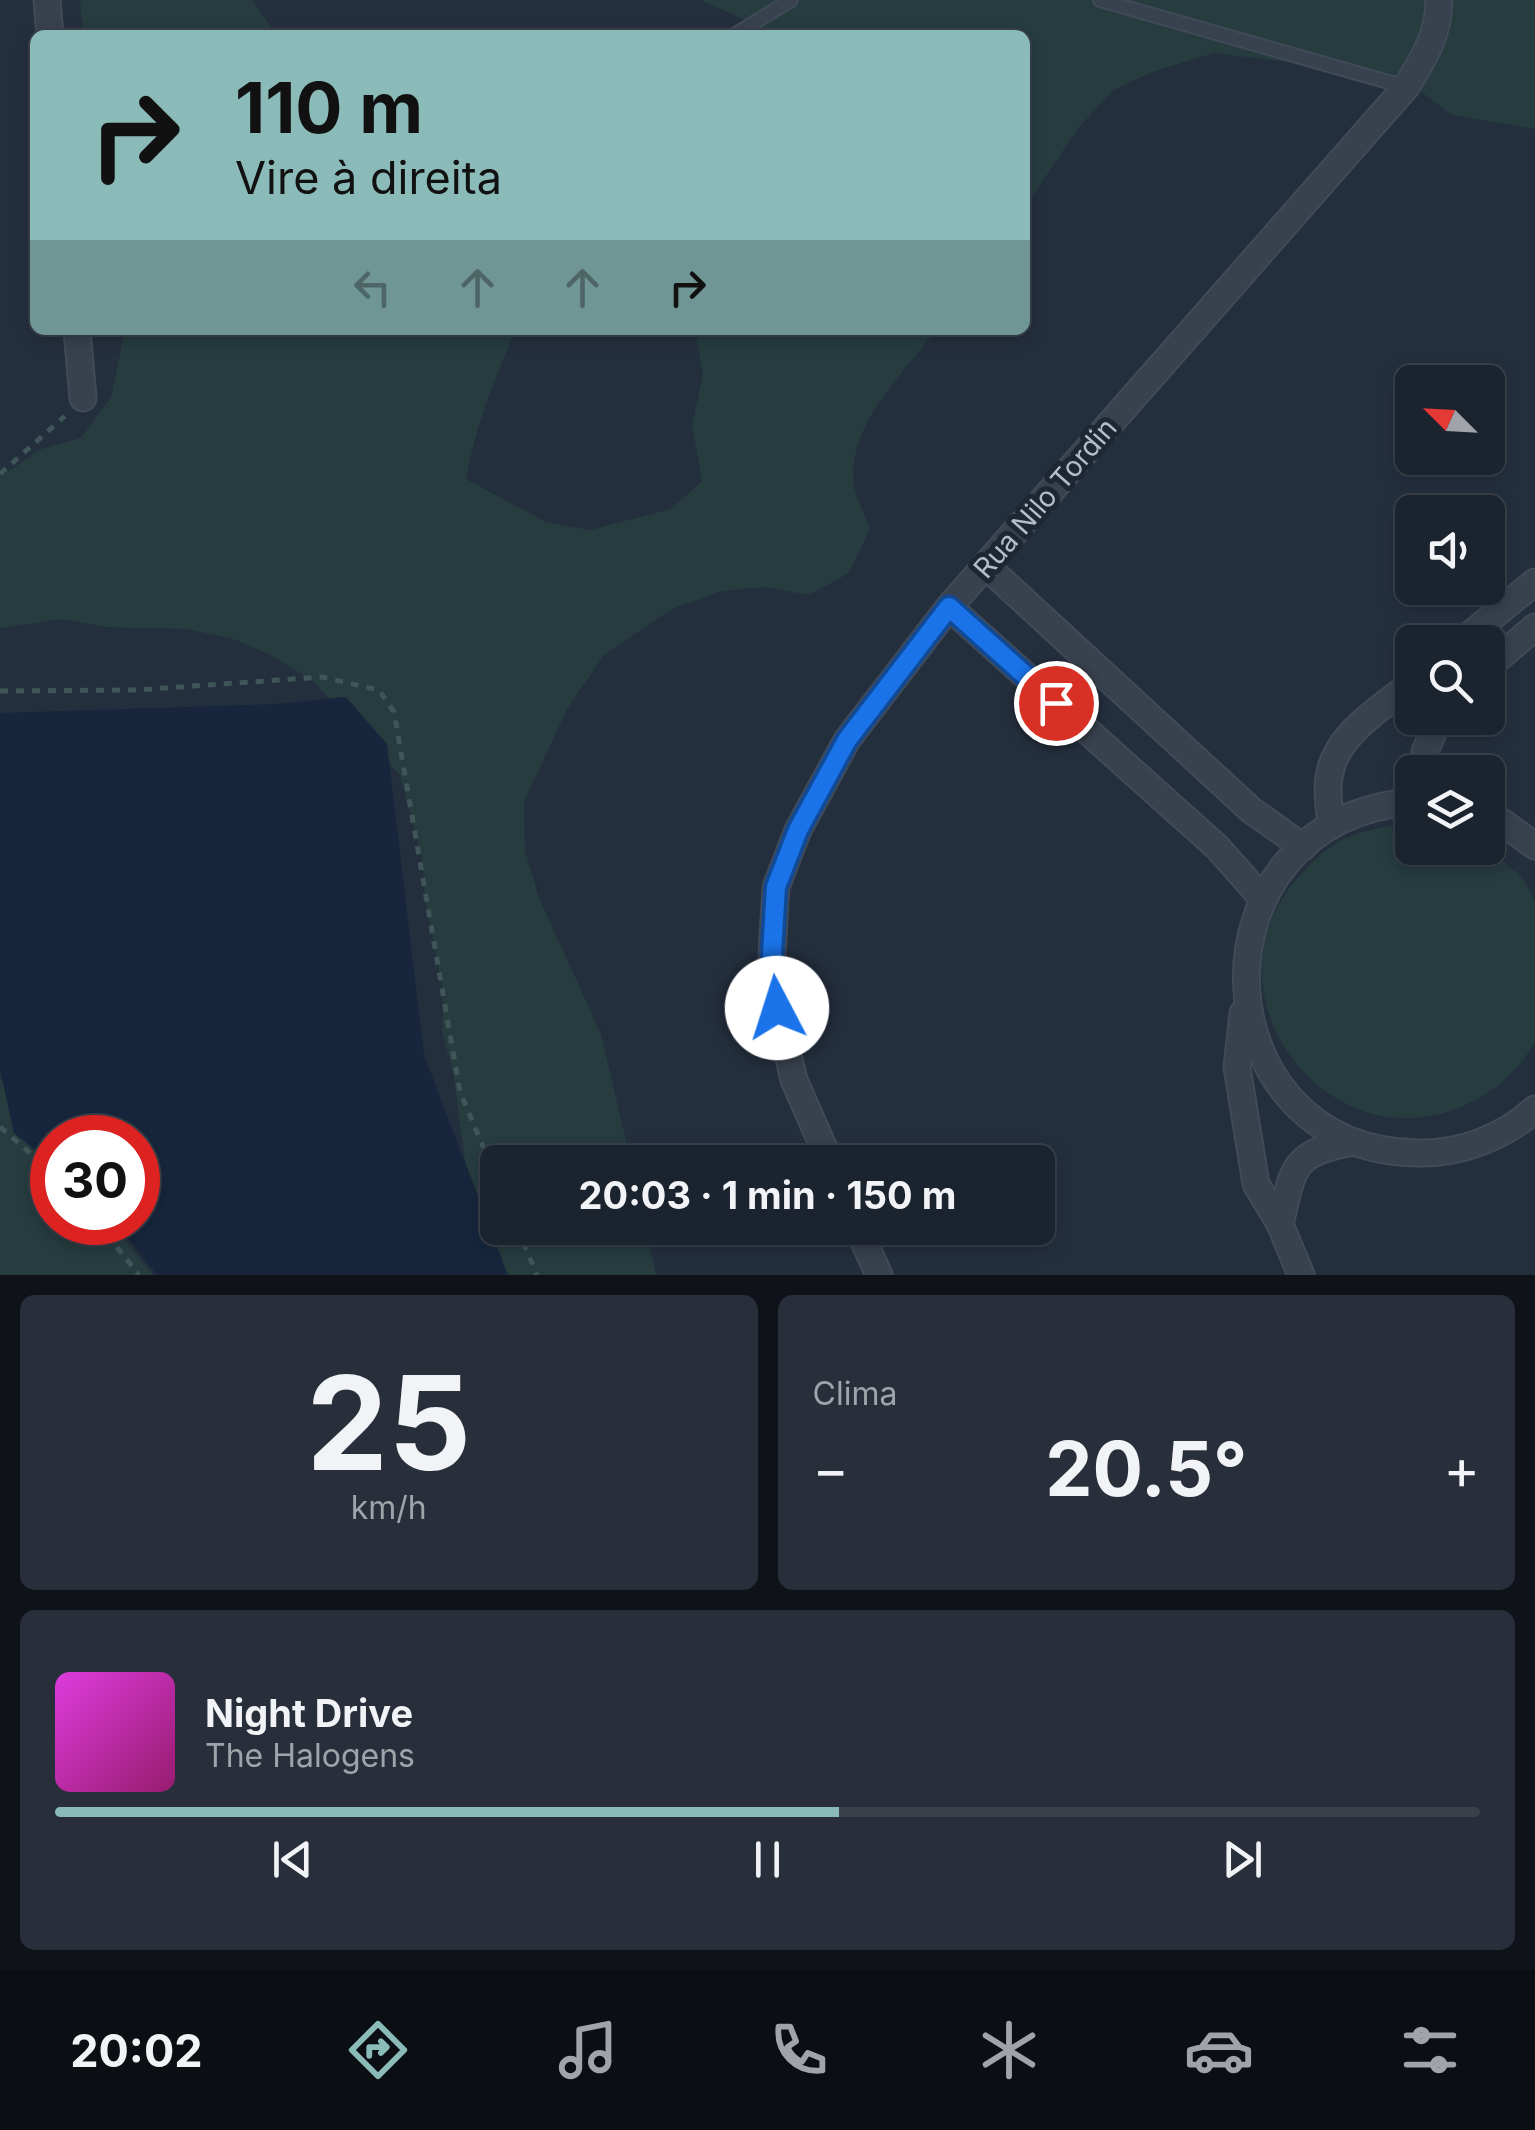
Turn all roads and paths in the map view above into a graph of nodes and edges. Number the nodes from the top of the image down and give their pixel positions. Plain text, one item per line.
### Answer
1 (47, 0) edge
2 (791, 0) edge
3 (1100, 0) edge
4 (1439, 0) edge
5 (50, 30) edge
6 (742, 30) edge
7 (1406, 86) junction
8 (77, 335) edge
9 (83, 398) joint
10 (0, 474) edge
11 (985, 566) junction
12 (1535, 582) edge
13 (949, 607) junction
14 (1483, 625) edge
15 (1535, 628) edge
16 (1505, 653) edge
17 (0, 691) edge
18 (1395, 697) edge
19 (1395, 805) edge
20 (1505, 824) edge
21 (1332, 826) junction
22 (1535, 846) edge
23 (1304, 847) junction
24 (1263, 899) junction
25 (1245, 998) junction
26 (1535, 1109) edge
27 (0, 1127) edge
28 (1354, 1142) junction
29 (482, 1145) edge
30 (823, 1145) edge
31 (30, 1153) edge
32 (1280, 1224) junction
33 (115, 1245) edge
34 (524, 1245) edge
35 (866, 1245) edge
36 (139, 1275) edge
37 (537, 1275) edge
38 (879, 1275) edge
39 (1301, 1275) edge

1 - 5 street
2 - 6 lane
3 - 7 lane
4 - 7 street, Rua Nilo Tordin
7 - 11 street, Rua Nilo Tordin
8 - 9 street
9 - 10 path
11 - 13 street, Rua Nilo Tordin
11 - 23 street
12 - 14 street
13 - 24 street
13 - 30 street, Rua Nilo Tordin
15 - 16 street
17 - 29 path
18 - 21 street
19 - 21 street
20 - 22 street
21 - 23 street
23 - 24 street
24 - 25 street
25 - 28 street
25 - 32 street
26 - 28 street
27 - 31 path
28 - 32 street
32 - 39 street
33 - 36 path
34 - 37 path
35 - 38 street

